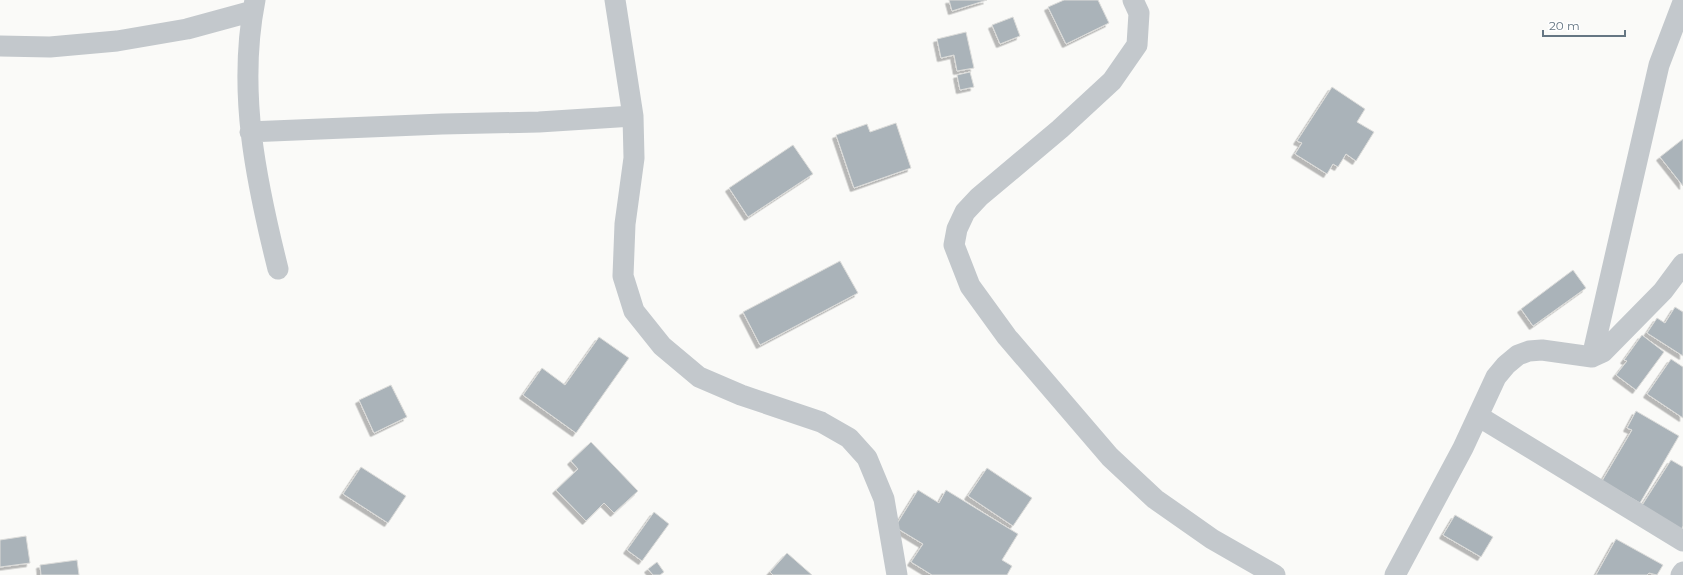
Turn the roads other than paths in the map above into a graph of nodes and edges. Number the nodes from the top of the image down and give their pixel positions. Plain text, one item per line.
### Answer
1 (615, 0) edge
2 (1133, 0) edge
3 (1683, 2) edge
4 (254, 6) edge
5 (0, 46) edge
6 (633, 116) junction
7 (250, 132) junction
8 (1683, 264) edge
9 (278, 269) dead end
10 (1592, 357) junction
11 (1478, 416) junction
12 (1683, 541) edge
13 (1683, 572) edge
14 (898, 575) edge
15 (1275, 575) edge
16 (1395, 575) edge
17 (1681, 575) edge

1 - 6 street
2 - 15 street
3 - 10 street
4 - 5 street
4 - 7 street
6 - 7 street
6 - 14 street
7 - 9 street
8 - 10 street
10 - 11 street
11 - 12 street
11 - 16 street
13 - 17 street

